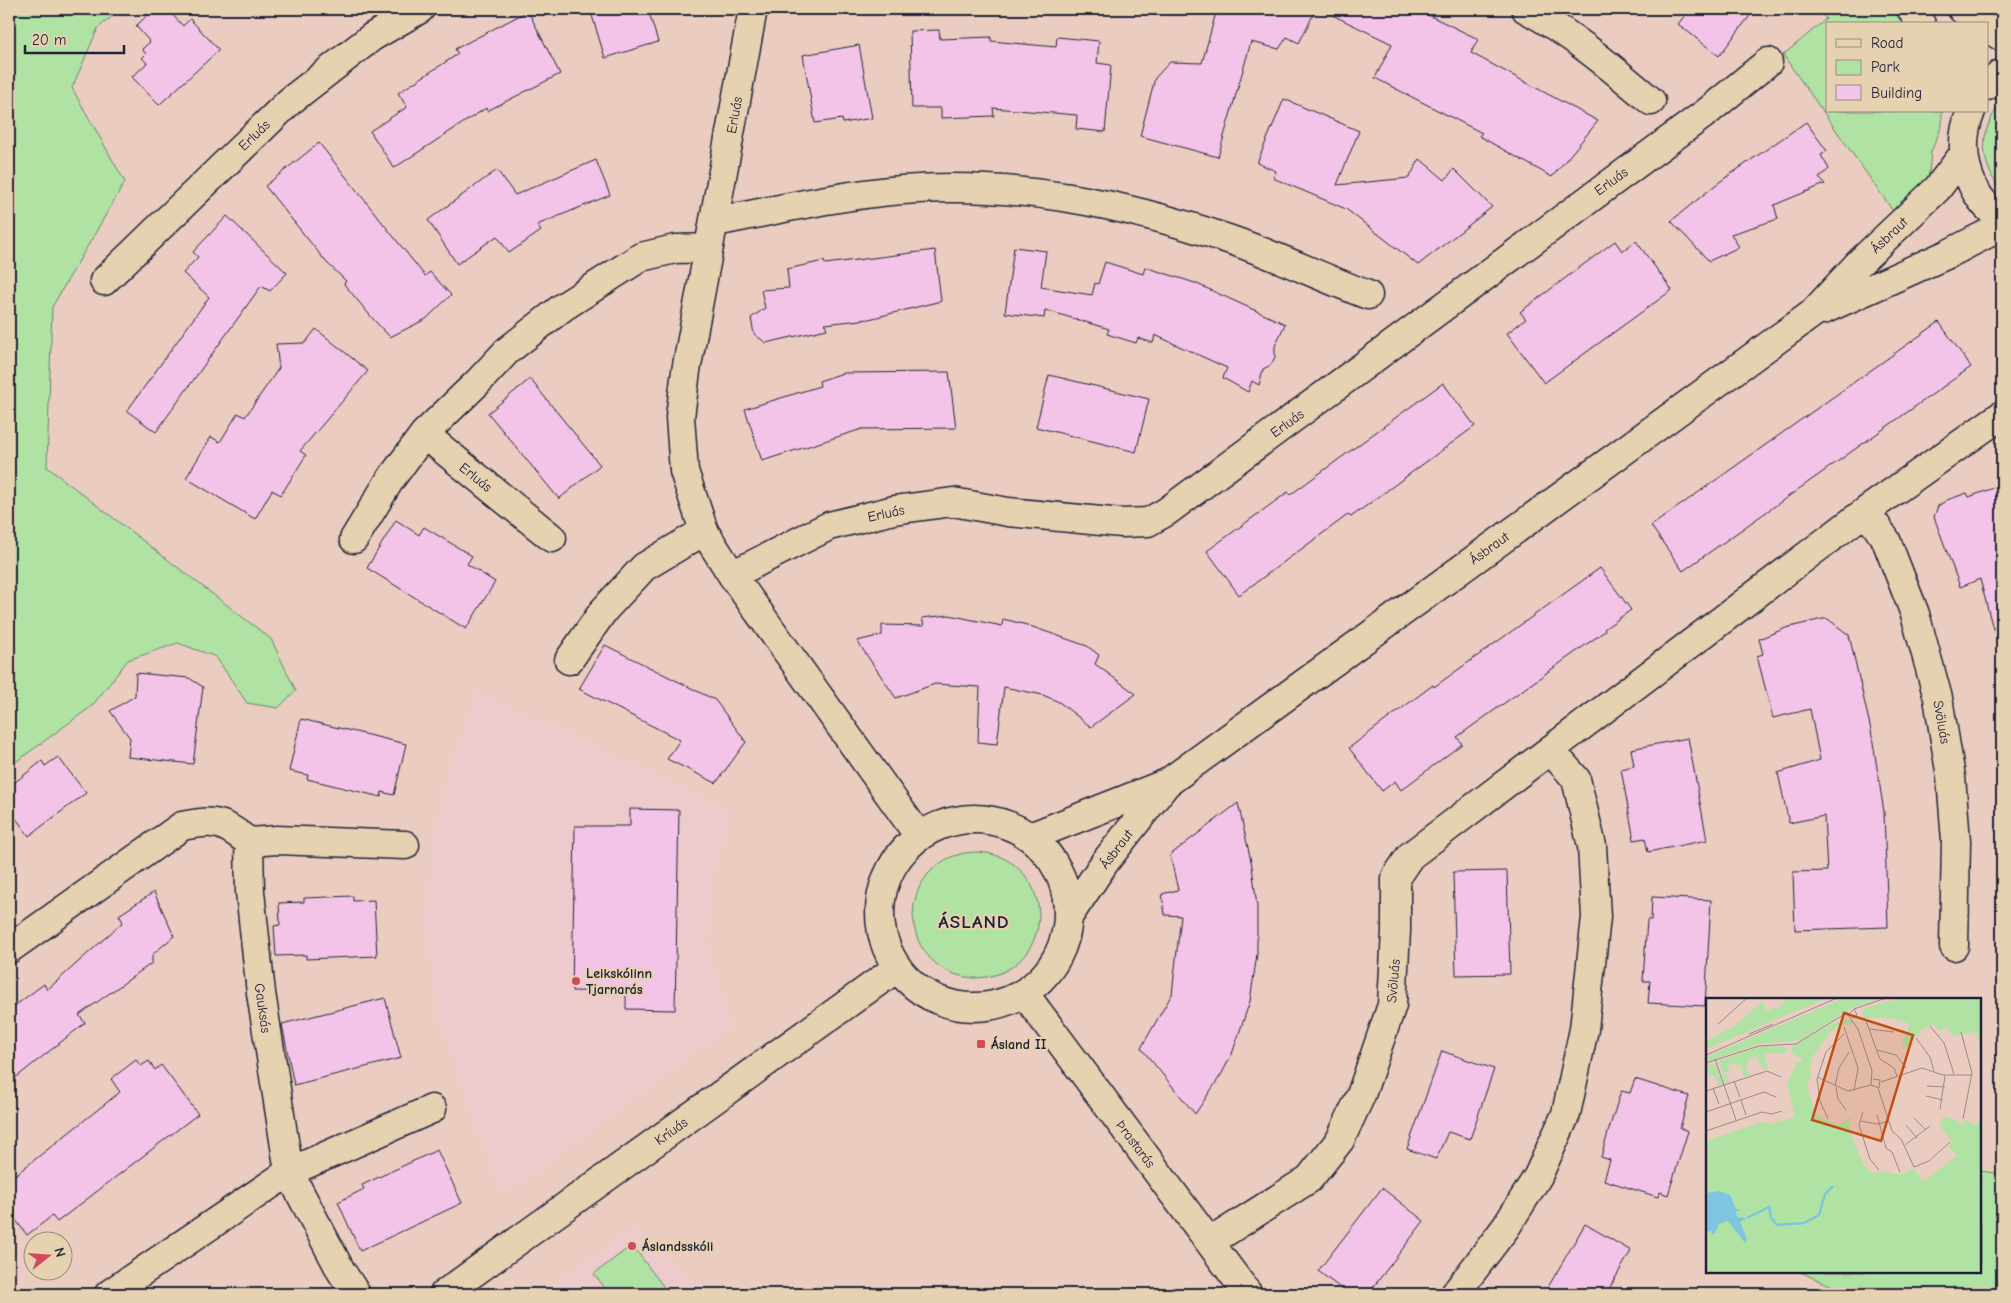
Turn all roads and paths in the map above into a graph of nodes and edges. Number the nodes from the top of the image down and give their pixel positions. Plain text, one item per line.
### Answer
1 (420, 9) edge
2 (752, 9) edge
3 (1526, 9) edge
4 (1911, 9) edge
5 (1962, 9) edge
6 (1920, 22) edge
7 (1977, 22) edge
8 (1988, 29) edge
9 (2002, 37) edge
10 (1768, 62) dead end
11 (2002, 73) edge
12 (1988, 85) edge
13 (1651, 101) dead end
14 (1965, 128) edge
15 (2002, 219) edge
16 (715, 222) junction
17 (2002, 226) edge
18 (708, 248) junction
19 (104, 281) dead end
20 (1368, 296) dead end
21 (1812, 314) junction
22 (2002, 415) edge
23 (424, 434) junction
24 (1866, 512) junction
25 (704, 531) junction
26 (552, 538) dead end
27 (354, 539) dead end
28 (732, 575) junction
29 (569, 660) dead end
30 (1551, 751) junction
31 (1167, 783) junction
32 (919, 836) junction
33 (1030, 837) junction
34 (249, 842) junction
35 (405, 845) dead end
36 (1068, 917) junction
37 (1954, 946) dead end
38 (9, 949) edge
39 (897, 968) junction
40 (1024, 993) junction
41 (432, 1109) dead end
42 (289, 1172) junction
43 (1210, 1242) junction
44 (109, 1294) edge
45 (356, 1294) edge
46 (444, 1294) edge
47 (1248, 1294) edge
48 (1455, 1294) edge

1 - 19 street, Erluás
2 - 16 street, Erluás
3 - 13 street
4 - 6 street
5 - 7 street
8 - 9 street
10 - 28 street, Erluás
11 - 12 street
14 - 15 street
14 - 21 street, Ásbraut
16 - 18 street, Erluás
16 - 20 street
17 - 21 street, Ásbraut
18 - 23 street
18 - 25 street, Erluás
21 - 31 street, Ásbraut
22 - 24 street, Svöluás
23 - 26 street, Erluás
23 - 27 street
24 - 30 street, Svöluás
24 - 37 street, Svöluás
25 - 28 street, Erluás
25 - 29 street
28 - 32 street, Erluás
30 - 43 street, Svöluás
30 - 48 street
31 - 33 street, Ásbraut
31 - 36 street, Ásbraut
32 - 33 street
32 - 39 street
33 - 36 street
34 - 35 street
34 - 38 street
34 - 42 street, Gauksás
36 - 40 street
39 - 40 street
39 - 46 street, Kríuás
40 - 43 street, Þrastarás
41 - 42 street
42 - 44 street
42 - 45 street, Gauksás
43 - 47 street, Þrastarás

